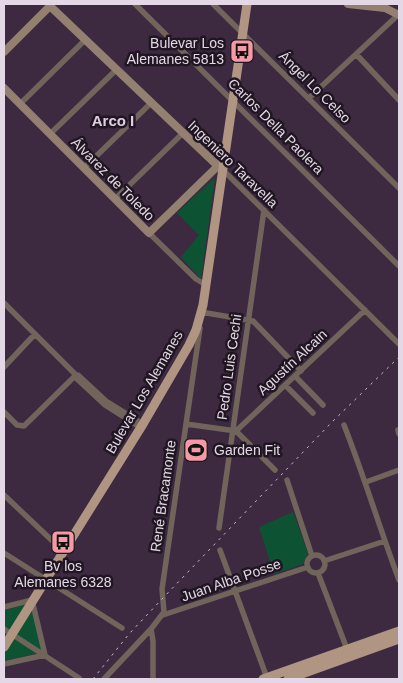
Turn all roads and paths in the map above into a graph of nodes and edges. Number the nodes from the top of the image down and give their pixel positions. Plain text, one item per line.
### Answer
1 (135, 4) edge
2 (212, 4) edge
3 (247, 4) edge
4 (348, 4) edge
5 (49, 5) edge
6 (399, 15) edge
7 (242, 33) junction
8 (85, 40) junction
9 (4, 52) edge
10 (356, 54) junction
11 (116, 70) junction
12 (4, 88) edge
13 (309, 98) junction
14 (399, 100) edge
15 (233, 101) junction
16 (151, 103) junction
17 (20, 104) junction
18 (183, 133) junction
19 (50, 134) junction
20 (222, 165) junction
21 (84, 168) junction
22 (398, 183) edge
23 (115, 199) junction
24 (264, 210) junction
25 (149, 233) junction
26 (399, 266) edge
27 (206, 286) junction
28 (4, 303) edge
29 (365, 310) junction
30 (201, 312) junction
31 (249, 320) junction
32 (35, 334) junction
33 (399, 344) edge
34 (4, 367) edge
35 (301, 370) junction
36 (76, 375) junction
37 (295, 376) junction
38 (286, 385) junction
39 (323, 405) dead end
40 (4, 412) edge
41 (313, 413) dead end
42 (186, 424) junction
43 (344, 425) dead end
44 (142, 426) junction
45 (234, 431) junction
46 (275, 470) dead end
47 (399, 470) edge
48 (287, 480) dead end
49 (366, 482) junction
50 (4, 495) edge
51 (219, 528) dead end
52 (385, 541) junction
53 (220, 550) dead end
54 (63, 551) junction
55 (4, 553) edge
56 (312, 556) junction
57 (324, 561) junction
58 (308, 567) junction
59 (318, 573) junction
60 (46, 578) junction
61 (399, 580) edge
62 (235, 592) junction
63 (32, 600) junction
64 (4, 607) edge
65 (163, 615) junction
66 (122, 628) dead end
67 (150, 629) junction
68 (399, 631) edge
69 (8, 632) edge
70 (399, 639) edge
71 (4, 647) edge
72 (347, 649) junction
73 (45, 655) junction
74 (4, 664) edge
75 (80, 678) edge
76 (104, 679) edge
77 (153, 679) edge
78 (266, 679) edge
79 (288, 679) edge

1 - 15 street, Carlos Della Paolera
2 - 7 street, Ángel Lo Celso
3 - 7 main road, Bulevar Los Alemanes
4 - 6 main road
5 - 8 main road, Ingeniero Taravella
5 - 9 main road
6 - 10 street
7 - 13 street, Ángel Lo Celso
7 - 15 main road, Bulevar Los Alemanes
8 - 11 main road, Ingeniero Taravella
8 - 17 street
10 - 13 street
10 - 14 street
11 - 16 main road, Ingeniero Taravella
11 - 19 street
12 - 17 main road, Álvarez de Toledo
13 - 22 street, Ángel Lo Celso
15 - 20 main road, Bulevar Los Alemanes
15 - 26 street, Carlos Della Paolera
16 - 18 main road, Ingeniero Taravella
16 - 21 street
17 - 19 main road, Álvarez de Toledo
18 - 20 main road, Ingeniero Taravella
18 - 23 street
19 - 21 main road, Álvarez de Toledo
20 - 24 street, Ingeniero Taravella
20 - 25 main road
20 - 27 main road, Bulevar Los Alemanes
21 - 23 main road, Álvarez de Toledo
23 - 25 main road, Álvarez de Toledo
24 - 29 street, Ingeniero Taravella
24 - 31 street, Pedro Luis Cechi
25 - 27 street, Álvarez de Toledo
27 - 30 main road, Bulevar Los Alemanes
28 - 32 street
29 - 33 street, Ingeniero Taravella
29 - 35 street, Agustín Alcain
30 - 31 street
30 - 42 street, René Bracamonte
30 - 44 main road, Bulevar Los Alemanes
31 - 35 street
31 - 45 street, Pedro Luis Cechi
32 - 34 street
32 - 36 street
35 - 37 street, Agustín Alcain
36 - 40 street
36 - 44 street
37 - 38 street, Agustín Alcain
37 - 39 street
38 - 41 street
38 - 45 street, Agustín Alcain
42 - 45 street
42 - 65 street, René Bracamonte
43 - 49 street
44 - 54 main road, Bulevar Los Alemanes
45 - 46 street
45 - 51 street, Pedro Luis Cechi
47 - 49 street
48 - 56 street
49 - 52 street
50 - 54 street
52 - 57 street
52 - 61 street
53 - 62 street
54 - 60 main road, Bulevar Los Alemanes
55 - 60 street
56 - 57 street
56 - 58 street
57 - 59 street
58 - 59 street
58 - 62 street, Juan Alba Posse
59 - 72 street
60 - 63 main road, Bulevar Los Alemanes
60 - 66 street
62 - 65 street, Juan Alba Posse
62 - 78 street
63 - 64 street
63 - 69 main road, Bulevar Los Alemanes
63 - 73 street
65 - 67 street
67 - 76 street
67 - 77 street
68 - 72 main road
69 - 71 main road, Bulevar Los Alemanes
69 - 73 street
70 - 79 main road
72 - 78 main road
73 - 74 street
73 - 75 street

